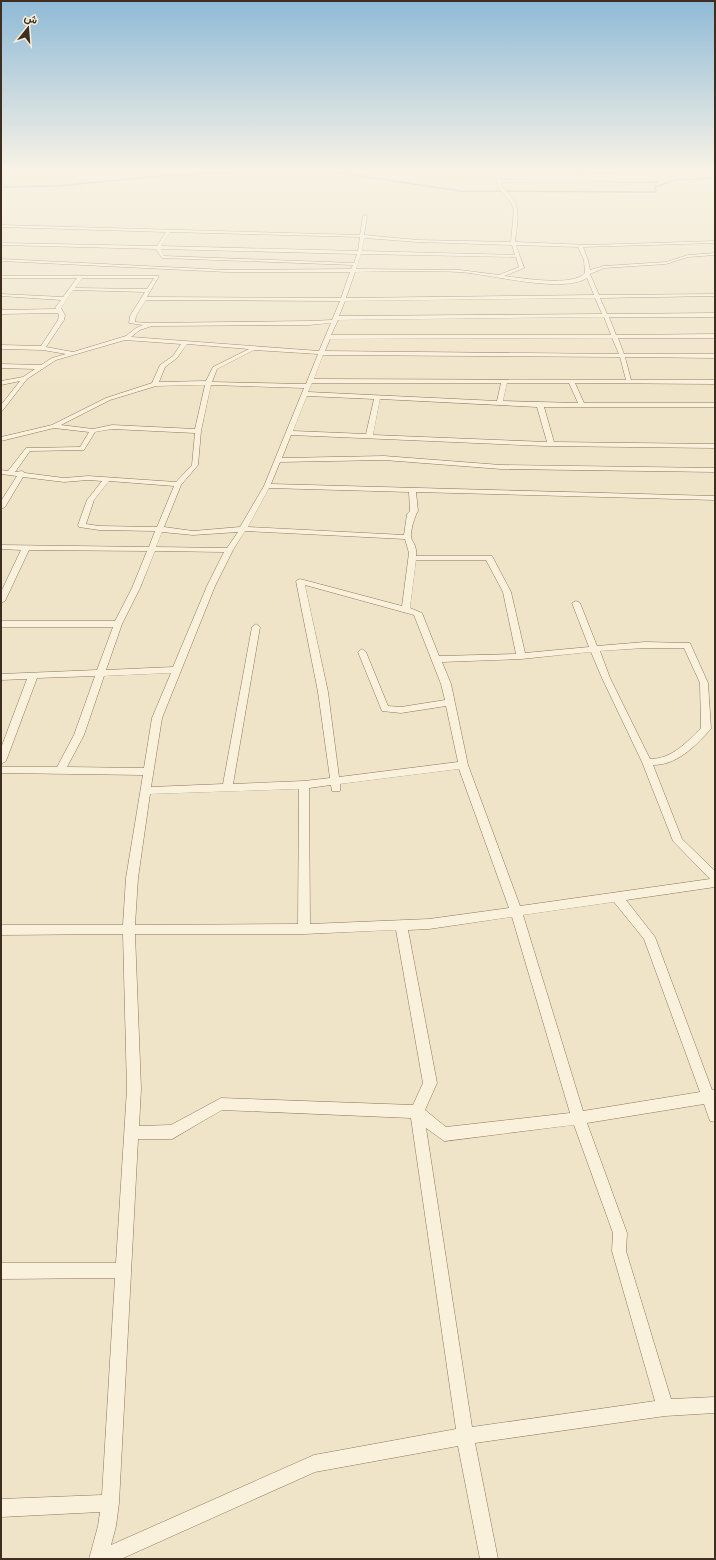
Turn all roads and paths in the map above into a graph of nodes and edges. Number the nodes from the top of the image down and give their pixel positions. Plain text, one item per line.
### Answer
1 (161, 243) edge
2 (361, 243) edge
3 (504, 243) edge
4 (513, 243) junction
5 (688, 243) edge
6 (1, 244) edge
7 (580, 246) junction
8 (158, 248) junction
9 (360, 251) junction
10 (715, 254) edge
11 (517, 256) junction
12 (162, 257) junction
13 (1, 260) edge
14 (159, 267) junction
15 (354, 267) junction
16 (588, 275) junction
17 (157, 276) junction
18 (499, 276) junction
19 (1, 278) edge
20 (80, 278) junction
21 (73, 289) junction
22 (148, 291) junction
23 (1, 295) edge
24 (715, 295) edge
25 (597, 296) junction
26 (146, 298) junction
27 (64, 299) junction
28 (343, 300) junction
29 (59, 311) junction
30 (1, 312) edge
31 (715, 315) edge
32 (605, 316) junction
33 (336, 319) junction
34 (151, 324) junction
35 (614, 336) junction
36 (715, 336) edge
37 (328, 337) junction
38 (123, 338) junction
39 (185, 343) junction
40 (1, 347) edge
41 (43, 348) junction
42 (254, 349) junction
43 (322, 353) junction
44 (73, 354) junction
45 (622, 355) junction
46 (715, 356) edge
47 (1, 366) edge
48 (41, 367) junction
49 (25, 378) junction
50 (504, 382) junction
51 (571, 382) junction
52 (629, 382) junction
53 (715, 382) edge
54 (1, 383) edge
55 (155, 384) junction
56 (208, 384) junction
57 (308, 387) junction
58 (378, 397) junction
59 (500, 403) junction
60 (540, 405) junction
61 (582, 405) junction
62 (715, 405) edge
63 (1, 410) edge
64 (54, 426) junction
65 (93, 431) junction
66 (198, 431) junction
67 (289, 433) junction
68 (369, 436) junction
69 (1, 439) edge
70 (551, 444) junction
71 (715, 446) edge
72 (278, 460) junction
73 (715, 470) edge
74 (1, 472) edge
75 (11, 472) junction
76 (22, 473) junction
77 (107, 479) junction
78 (178, 484) junction
79 (267, 486) junction
80 (412, 490) junction
81 (715, 498) edge
82 (1, 507) edge
83 (159, 529) junction
84 (243, 529) junction
85 (407, 537) junction
86 (1, 547) edge
87 (26, 548) junction
88 (151, 549) junction
89 (229, 550) junction
90 (413, 558) junction
91 (1, 601) edge
92 (576, 603) dead end
93 (406, 609) junction
94 (1, 624) edge
95 (118, 624) junction
96 (256, 627) dead end
97 (595, 647) junction
98 (362, 652) dead end
99 (521, 656) junction
100 (436, 659) junction
101 (177, 670) junction
102 (101, 673) junction
103 (34, 676) junction
104 (1, 677) edge
105 (449, 702) junction
106 (1, 761) edge
107 (647, 762) junction
108 (463, 765) junction
109 (1, 770) edge
110 (60, 772) junction
111 (149, 772) junction
112 (335, 784) junction
113 (304, 785) junction
114 (227, 788) junction
115 (146, 791) junction
116 (715, 878) edge
117 (715, 882) edge
118 (617, 897) junction
119 (517, 913) junction
120 (401, 925) junction
121 (129, 928) junction
122 (304, 929) junction
123 (1, 930) edge
124 (712, 1097) edge
125 (417, 1112) junction
126 (715, 1116) edge
127 (578, 1118) junction
128 (131, 1133) junction
129 (124, 1270) junction
130 (1, 1272) edge
131 (715, 1405) edge
132 (665, 1408) junction
133 (465, 1436) junction
134 (110, 1503) junction
135 (1, 1508) edge
136 (100, 1554) edge
137 (489, 1559) edge

1 - 8 street
2 - 9 street
3 - 4 street
4 - 7 street
4 - 11 street
5 - 7 street
6 - 8 street
7 - 16 street
8 - 9 street
8 - 12 street
9 - 11 street
9 - 15 street
10 - 16 street
11 - 18 street
12 - 14 street
12 - 15 street
13 - 14 street
14 - 15 street
14 - 17 street
15 - 18 street
15 - 28 street
16 - 18 street
16 - 25 street
17 - 20 street
17 - 22 street
19 - 20 street
20 - 21 street
21 - 22 street
21 - 27 street
22 - 26 street
23 - 27 street
24 - 25 street
25 - 28 street
25 - 32 street
26 - 28 street
26 - 34 street
27 - 29 street
28 - 33 street
29 - 30 street
29 - 41 street
31 - 32 street
32 - 33 street
32 - 35 street
33 - 34 street
33 - 37 street
34 - 38 street
35 - 36 street
35 - 37 street
35 - 45 street
37 - 43 street
38 - 39 street
38 - 44 street
39 - 42 street
39 - 55 street
40 - 41 street
41 - 44 street
42 - 43 street
42 - 56 street
43 - 45 street
43 - 57 street
44 - 48 street
45 - 46 street
45 - 52 street
47 - 48 street
48 - 49 street
49 - 54 street
49 - 63 street
50 - 51 street
50 - 57 street
50 - 59 street
51 - 52 street
51 - 61 street
52 - 53 street
55 - 56 street
55 - 64 street
56 - 57 street
56 - 66 street
57 - 58 street
57 - 67 street
58 - 59 street
58 - 68 street
59 - 60 street
60 - 61 street
60 - 70 street
61 - 62 street
64 - 65 street
64 - 69 street
65 - 66 street
65 - 75 street
66 - 78 street
67 - 68 street
67 - 72 street
68 - 70 street
70 - 71 street
72 - 73 street
72 - 79 street
74 - 75 street
75 - 76 street
76 - 77 street
76 - 82 street
77 - 78 street
77 - 83 street
78 - 83 street
79 - 80 street
79 - 84 street
80 - 81 street
80 - 85 street
83 - 84 street
83 - 88 street
84 - 85 street
84 - 89 street
85 - 90 street
86 - 87 street
87 - 88 street
87 - 91 street
88 - 89 street
88 - 95 street
89 - 101 street
90 - 93 street
90 - 99 street
92 - 97 street
93 - 100 street
93 - 112 street
94 - 95 street
95 - 102 street
96 - 114 street
97 - 99 street
97 - 107 street
97 - 107 street
98 - 105 street
99 - 100 street
100 - 105 street
101 - 102 street
101 - 111 street
102 - 103 street
102 - 110 street
103 - 104 street
103 - 106 street
105 - 108 street
107 - 116 street
108 - 112 street
108 - 119 street
109 - 110 street
110 - 111 street
111 - 115 street
112 - 113 street
113 - 114 street
113 - 122 street
114 - 115 street
115 - 121 street
117 - 118 street
118 - 119 street
118 - 124 street
119 - 120 street
119 - 127 street
120 - 122 street
120 - 125 street
121 - 122 street
121 - 123 street
121 - 128 street
124 - 126 street
124 - 127 street
125 - 127 street
125 - 128 street
125 - 133 street
127 - 132 street
128 - 129 street
129 - 130 street
129 - 134 street
131 - 132 street
132 - 133 street
133 - 136 street
133 - 137 street
134 - 135 street
134 - 136 street

